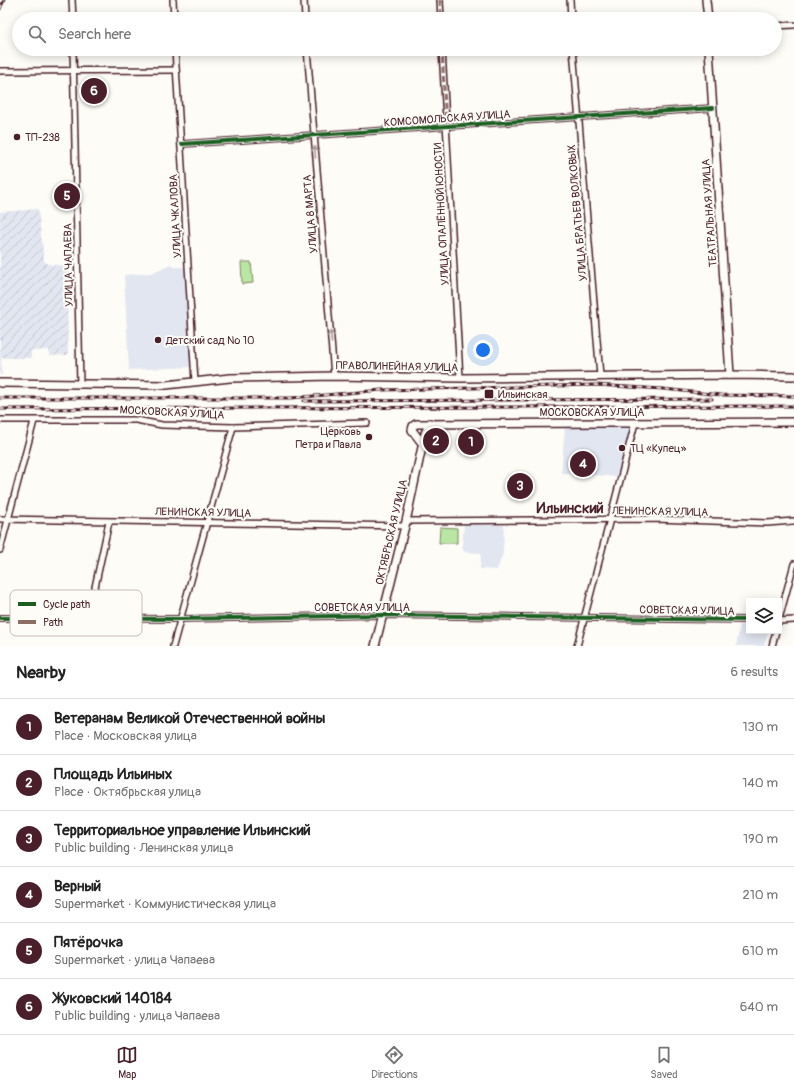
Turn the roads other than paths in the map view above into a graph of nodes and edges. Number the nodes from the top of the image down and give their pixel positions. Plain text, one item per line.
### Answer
1 (72, 0) edge
2 (173, 0) edge
3 (304, 0) edge
4 (440, 0) edge
5 (570, 0) edge
6 (706, 0) edge
7 (73, 12) edge
8 (174, 12) edge
9 (305, 12) edge
10 (441, 12) edge
11 (571, 12) edge
12 (707, 12) edge
13 (794, 25) edge
14 (782, 26) edge
15 (73, 56) edge
16 (175, 56) edge
17 (307, 56) edge
18 (442, 56) edge
19 (575, 56) edge
20 (710, 56) edge
21 (176, 70) junction
22 (0, 71) edge
23 (74, 71) junction
24 (713, 108) junction
25 (579, 118) junction
26 (446, 127) junction
27 (313, 135) junction
28 (182, 144) junction
29 (730, 374) junction
30 (334, 376) junction
31 (600, 376) junction
32 (794, 376) edge
33 (460, 378) junction
34 (195, 382) junction
35 (0, 383) edge
36 (80, 385) junction
37 (0, 420) edge
38 (34, 421) junction
39 (794, 422) edge
40 (367, 423) dead end
41 (635, 423) junction
42 (430, 424) junction
43 (233, 427) junction
44 (422, 442) junction
45 (0, 519) edge
46 (8, 519) junction
47 (609, 520) junction
48 (794, 521) edge
49 (109, 522) junction
50 (207, 522) junction
51 (406, 524) junction
52 (0, 550) edge
53 (794, 564) edge
54 (95, 587) dead end
55 (782, 609) edge
56 (382, 615) junction
57 (0, 618) edge
58 (10, 618) edge
59 (584, 618) junction
60 (142, 619) edge
61 (180, 619) junction
62 (746, 620) edge
63 (782, 620) edge
64 (794, 620) edge
65 (775, 634) edge
66 (173, 646) edge
67 (375, 646) edge
68 (577, 646) edge
69 (772, 646) edge

1 - 7 street
2 - 8 street
3 - 9 street
4 - 10 street
5 - 11 street
6 - 12 main road
13 - 14 street
15 - 23 street, УЛИЦА ЧАПАЕВА
16 - 21 street, УЛИЦА ЧКАЛОВА
17 - 27 street, УЛИЦА 8 МАРТА
18 - 26 street, УЛИЦА ОПАЛЁННОЙ ЮНОСТИ
19 - 25 street, УЛИЦА БРАТЬЕВ ВОЛКОВЫХ
20 - 24 main road, ТЕАТРАЛЬНАЯ УЛИЦА
21 - 23 street
21 - 28 street, УЛИЦА ЧКАЛОВА
22 - 23 street
23 - 36 street, УЛИЦА ЧАПАЕВА
24 - 25 street, КОМСОМОЛЬСКАЯ УЛИЦА
24 - 29 main road, ТЕАТРАЛЬНАЯ УЛИЦА
25 - 26 street, КОМСОМОЛЬСКАЯ УЛИЦА
25 - 31 street, УЛИЦА БРАТЬЕВ ВОЛКОВЫХ
26 - 27 street, КОМСОМОЛЬСКАЯ УЛИЦА
26 - 33 street, УЛИЦА ОПАЛЁННОЙ ЮНОСТИ
27 - 28 street, КОМСОМОЛЬСКАЯ УЛИЦА
30 -> 27 street, УЛИЦА 8 МАРТА
28 - 34 street, УЛИЦА ЧКАЛОВА
29 - 31 main road, ПРАВОЛИНЕЙНАЯ УЛИЦА
29 - 32 main road, ПРАВОЛИНЕЙНАЯ УЛИЦА
30 - 33 main road, ПРАВОЛИНЕЙНАЯ УЛИЦА
30 - 34 main road, ПРАВОЛИНЕЙНАЯ УЛИЦА
31 - 33 main road, ПРАВОЛИНЕЙНАЯ УЛИЦА
34 - 36 main road, ПРАВОЛИНЕЙНАЯ УЛИЦА
35 - 36 main road, ПРАВОЛИНЕЙНАЯ УЛИЦА
37 - 38 street, МОСКОВСКАЯ УЛИЦА
38 - 43 street, МОСКОВСКАЯ УЛИЦА
38 - 46 street
39 - 41 main road, МОСКОВСКАЯ УЛИЦА
40 - 43 street, МОСКОВСКАЯ УЛИЦА
41 - 42 main road, МОСКОВСКАЯ УЛИЦА
41 - 47 street
42 - 44 main road, ОКТЯБРЬСКАЯ УЛИЦА
42 - 44 main road, МОСКОВСКАЯ УЛИЦА
43 - 50 street
44 - 51 main road, ОКТЯБРЬСКАЯ УЛИЦА
45 - 46 street, ЛЕНИНСКАЯ УЛИЦА
46 - 49 street, ЛЕНИНСКАЯ УЛИЦА
46 - 52 street
47 - 48 street, ЛЕНИНСКАЯ УЛИЦА
47 - 51 street, ЛЕНИНСКАЯ УЛИЦА
47 - 59 street
49 - 50 street, ЛЕНИНСКАЯ УЛИЦА
49 - 54 street
50 - 51 street, ЛЕНИНСКАЯ УЛИЦА
50 - 61 street
51 - 56 main road, ОКТЯБРЬСКАЯ УЛИЦА
53 - 55 street
56 - 59 street, СОВЕТСКАЯ УЛИЦА
56 - 61 street, СОВЕТСКАЯ УЛИЦА
56 - 67 main road, ОКТЯБРЬСКАЯ УЛИЦА
57 - 58 street, СОВЕТСКАЯ УЛИЦА
59 - 62 street, СОВЕТСКАЯ УЛИЦА
59 - 68 street
60 - 61 street, СОВЕТСКАЯ УЛИЦА
61 - 66 street
63 - 64 street
65 - 69 street

